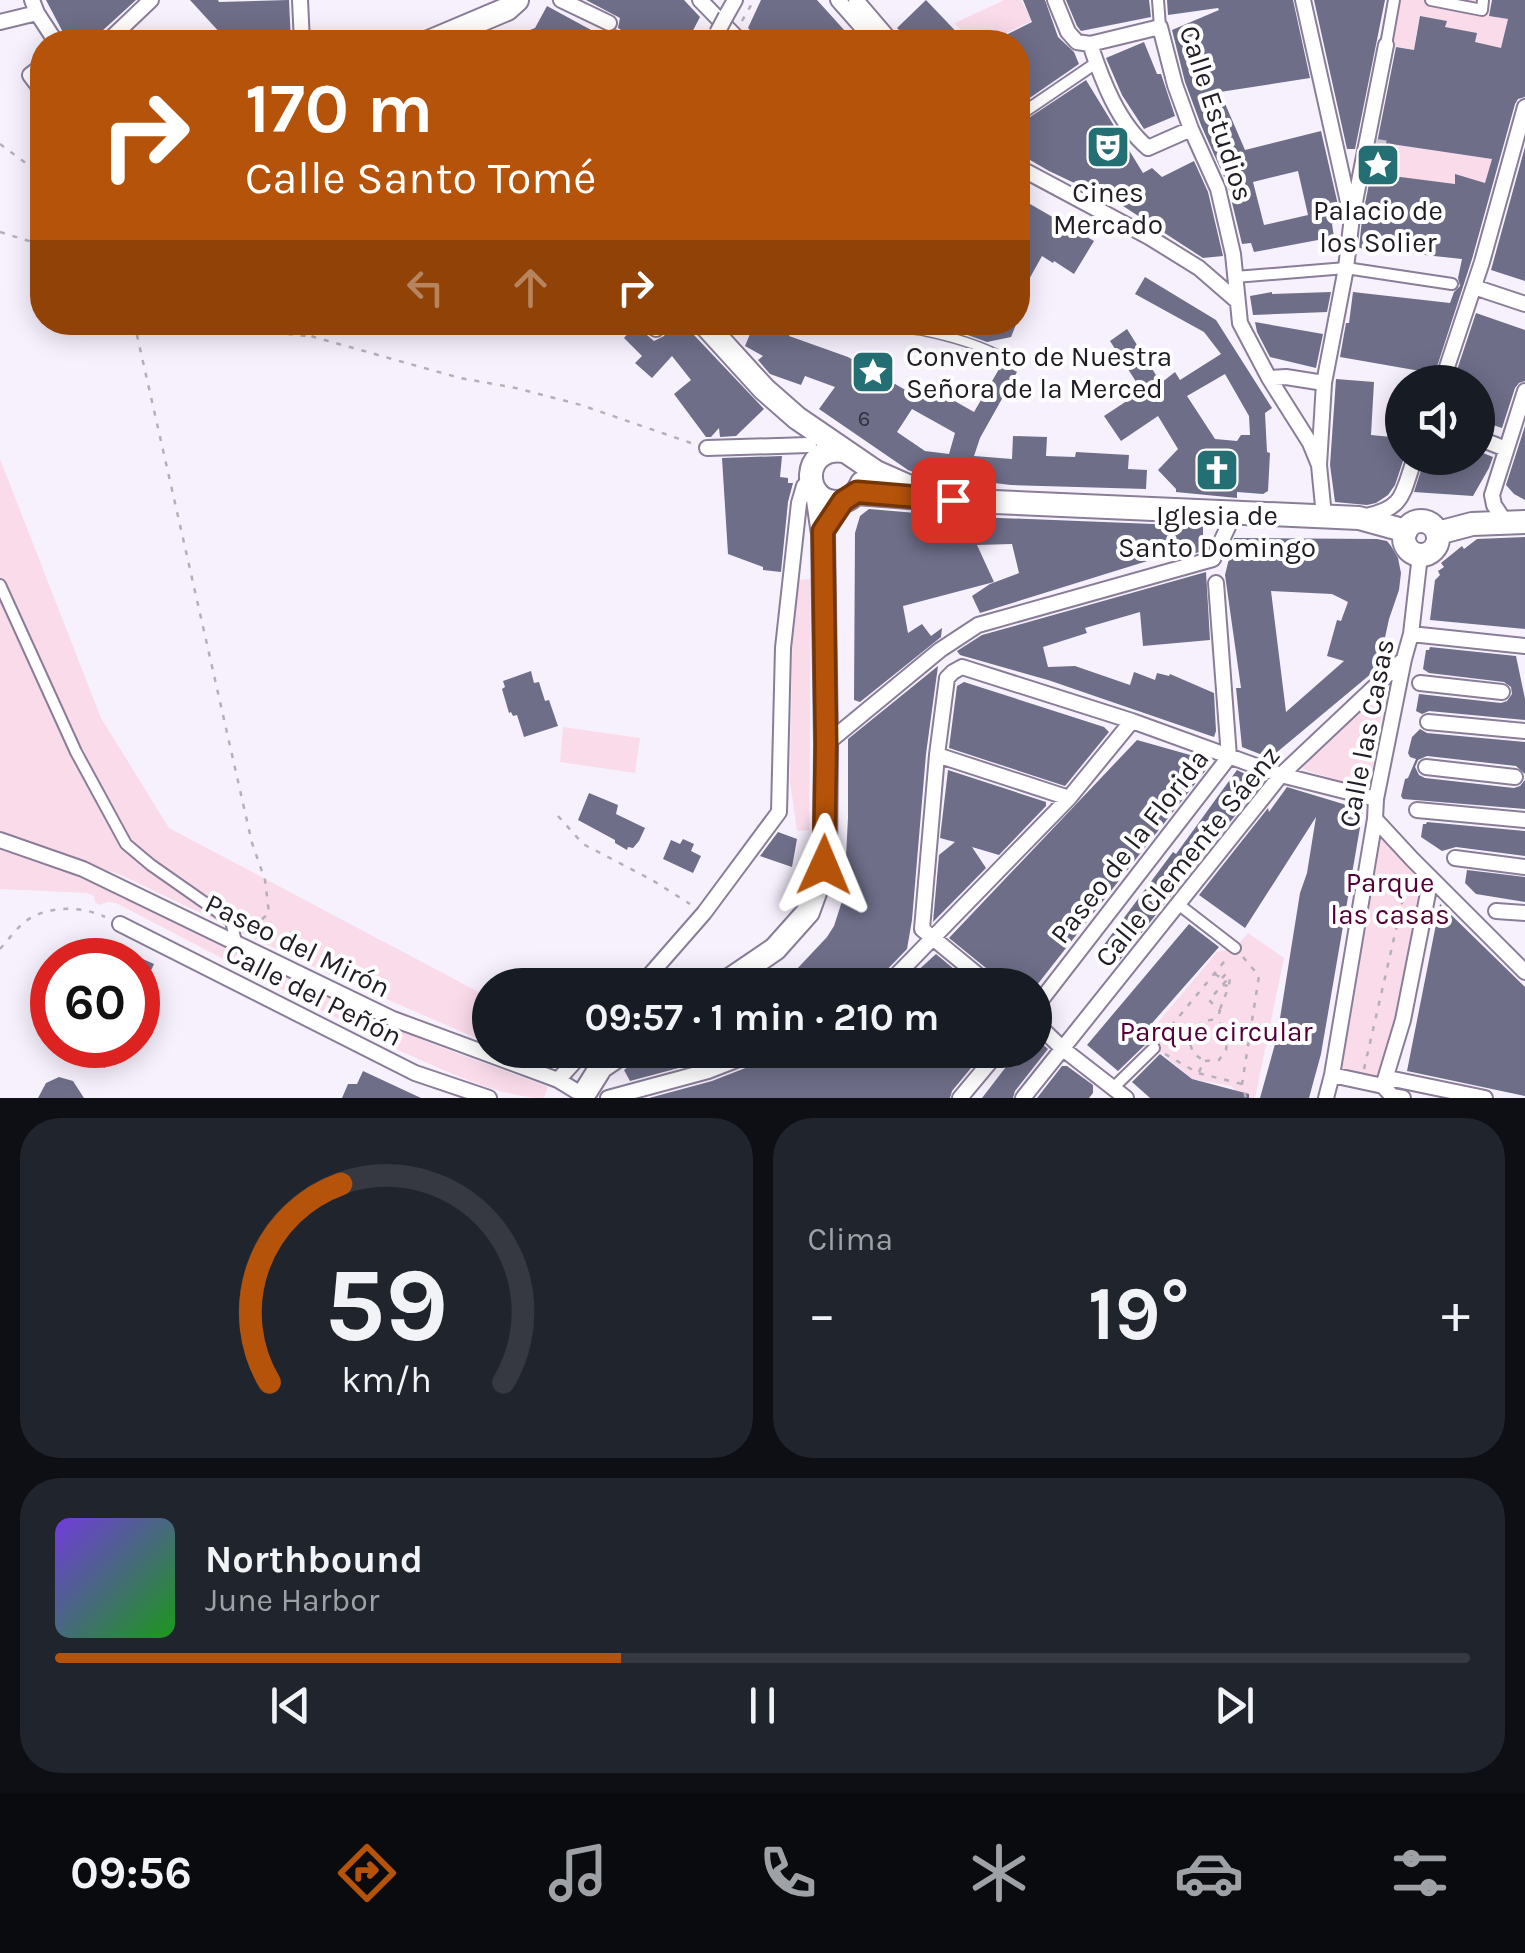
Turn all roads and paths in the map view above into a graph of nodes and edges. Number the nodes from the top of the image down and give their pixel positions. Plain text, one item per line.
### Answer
1 (151, 0) edge
2 (300, 0) edge
3 (561, 0) edge
4 (700, 0) edge
5 (735, 0) edge
6 (754, 0) edge
7 (838, 0) edge
8 (856, 0) edge
9 (1056, 0) edge
10 (1158, 0) edge
11 (1304, 0) edge
12 (1394, 0) edge
13 (1431, 0) edge
14 (1483, 0) edge
15 (517, 1) edge
16 (34, 6) edge
17 (0, 22) edge
18 (608, 23) dead end
19 (741, 24) dead end
20 (1160, 26) junction
21 (49, 30) edge
22 (120, 30) edge
23 (301, 30) edge
24 (457, 30) edge
25 (719, 30) edge
26 (729, 30) edge
27 (864, 30) edge
28 (882, 30) edge
29 (1090, 44) junction
30 (1386, 45) joint
31 (1096, 63) junction
32 (1525, 107) edge
33 (1030, 108) edge
34 (1190, 129) junction
35 (0, 144) edge
36 (30, 166) edge
37 (1030, 174) edge
38 (1352, 217) junction
39 (0, 232) edge
40 (30, 241) edge
41 (1346, 268) junction
42 (1235, 277) junction
43 (1452, 284) dead end
44 (1474, 287) junction
45 (1236, 301) junction
46 (1525, 304) edge
47 (137, 335) edge
48 (294, 335) edge
49 (309, 335) edge
50 (719, 335) edge
51 (940, 335) edge
52 (314, 337) junction
53 (996, 354) dead end
54 (1448, 365) edge
55 (1269, 378) junction
56 (1324, 384) junction
57 (1525, 391) edge
58 (797, 418) junction
59 (1495, 442) edge
60 (1507, 444) junction
61 (707, 448) joint
62 (851, 456) junction
63 (1319, 466) junction
64 (813, 469) junction
65 (1409, 475) edge
66 (850, 497) junction
67 (940, 500) junction
68 (1234, 514) junction
69 (1324, 516) junction
70 (1358, 518) junction
71 (1516, 522) edge
72 (823, 531) junction
73 (1406, 531) junction
74 (1438, 533) junction
75 (1420, 555) junction
76 (1216, 583) dead end
77 (0, 584) edge
78 (1412, 634) junction
79 (1525, 646) edge
80 (1404, 659) junction
81 (1420, 682) dead end
82 (1502, 692) dead end
83 (1132, 721) junction
84 (1428, 722) dead end
85 (1525, 731) edge
86 (826, 744) junction
87 (938, 755) junction
88 (1229, 757) junction
89 (1426, 766) dead end
90 (1281, 775) junction
91 (1515, 777) dead end
92 (1069, 798) junction
93 (1376, 798) junction
94 (1417, 810) dead end
95 (558, 816) dead end
96 (1375, 819) junction
97 (1525, 820) edge
98 (0, 840) edge
99 (1454, 858) dead end
100 (1412, 859) junction
101 (1525, 867) edge
102 (1431, 878) junction
103 (1178, 904) junction
104 (1496, 910) dead end
105 (704, 912) junction
106 (1525, 913) edge
107 (120, 924) joint
108 (934, 940) junction
109 (236, 942) junction
110 (1235, 948) junction
111 (0, 950) edge
112 (656, 968) edge
113 (746, 968) edge
114 (905, 968) edge
115 (969, 968) edge
116 (1525, 972) edge
117 (1214, 974) junction
118 (1222, 978) junction
119 (1222, 985) junction
120 (1052, 986) edge
121 (1229, 986) junction
122 (1220, 1011) junction
123 (1216, 1019) junction
124 (1052, 1038) edge
125 (1154, 1048) junction
126 (1063, 1049) junction
127 (1204, 1061) junction
128 (584, 1068) edge
129 (600, 1068) edge
130 (716, 1068) edge
131 (985, 1068) edge
132 (1198, 1073) junction
133 (1332, 1074) junction
134 (1362, 1080) junction
135 (1242, 1084) junction
136 (1383, 1086) junction
137 (449, 1092) edge
138 (582, 1093) edge
139 (1109, 1093) edge
140 (489, 1098) edge
141 (960, 1098) edge
142 (1023, 1098) edge
143 (1126, 1098) edge
144 (1246, 1098) edge
145 (1326, 1098) edge
146 (1403, 1098) edge
147 (1485, 1098) edge

1 - 22 street
2 - 23 street
3 - 18 street
4 - 26 street
5 - 25 street, bridge
6 - 19 path
7 - 27 street
8 - 28 street
9 - 29 street
10 - 20 street, Calle Estudios
11 - 38 street
12 - 30 street
13 - 14 street
15 - 24 main road
16 - 17 street
16 - 21 street
20 - 29 street
20 - 34 street, Calle Estudios
29 - 31 street
30 - 38 street
31 - 33 street
31 - 34 street
32 - 44 street
34 - 42 street, Calle Estudios
35 - 36 path
37 - 45 street
38 - 41 street
39 - 40 path
41 - 42 street
41 - 43 street
41 - 56 street
42 - 45 street, Calle Estudios
44 - 46 street
44 - 54 street
45 - 55 street
47 - 109 path
48 - 52 path
49 - 52 path
50 - 58 main road
51 - 53 lane
52 - 61 path
55 - 56 street
55 - 63 street
56 - 63 street
57 - 60 street
58 - 62 main road
58 - 64 main road
59 - 60 street
60 - 71 street
61 - 64 street
62 - 64 main road
62 - 66 main road
62 - 67 main road
63 - 69 street
64 - 66 main road
64 - 72 main road
64 - 105 street
65 - 70 street
66 - 67 main road
66 - 72 main road
67 - 68 main road
68 - 69 main road
68 - 86 street
69 - 70 main road
70 - 73 main road
71 - 74 main road
72 - 86 main road
73 - 74 main road
73 - 75 main road
74 - 75 main road
75 - 78 street, Calle las Casas
76 - 88 street, Paseo de la Florida
77 - 109 street
78 - 79 street
78 - 80 street, Calle las Casas
80 - 90 street, Calle Clemente Sáenz
80 - 93 street, Calle las Casas
81 - 82 street
83 - 87 street
83 - 88 street
83 - 92 street
84 - 85 street
86 - 113 main road
87 - 92 street
87 - 108 street
88 - 90 street
88 - 120 street, Paseo de la Florida
89 - 91 street
90 - 93 street
90 - 103 street, Calle Clemente Sáenz
92 - 108 street
93 - 96 street, Calle las Casas
94 - 97 street
95 - 105 path
96 - 100 street
96 - 133 street, Calle las Casas
98 - 109 street, Paseo del Mirón
99 - 101 street
100 - 102 street
100 - 134 path
102 - 116 street
102 - 136 street
103 - 110 street
103 - 126 street, Calle Clemente Sáenz
104 - 106 street
105 - 112 street
107 - 111 path
107 - 137 street, Calle del Peñón
108 - 114 street
108 - 115 street
109 - 138 street, Paseo del Mirón
110 - 117 path
110 - 135 path
117 - 118 path
117 - 125 path
118 - 119 path
118 - 121 path
119 - 121 path
119 - 122 path
121 - 122 path
122 - 123 path
123 - 127 path
123 - 127 path
124 - 126 street
125 - 132 path
125 - 139 street
126 - 139 street
126 - 142 street, Calle Clemente Sáenz
127 - 132 path
128 - 138 street
129 - 138 main road
130 - 138 street
131 - 141 street
132 - 135 path
133 - 134 street
133 - 145 street, Calle las Casas
134 - 136 street
135 - 144 path
136 - 146 street
136 - 147 street
137 - 140 street, Calle del Peñón
139 - 143 street

